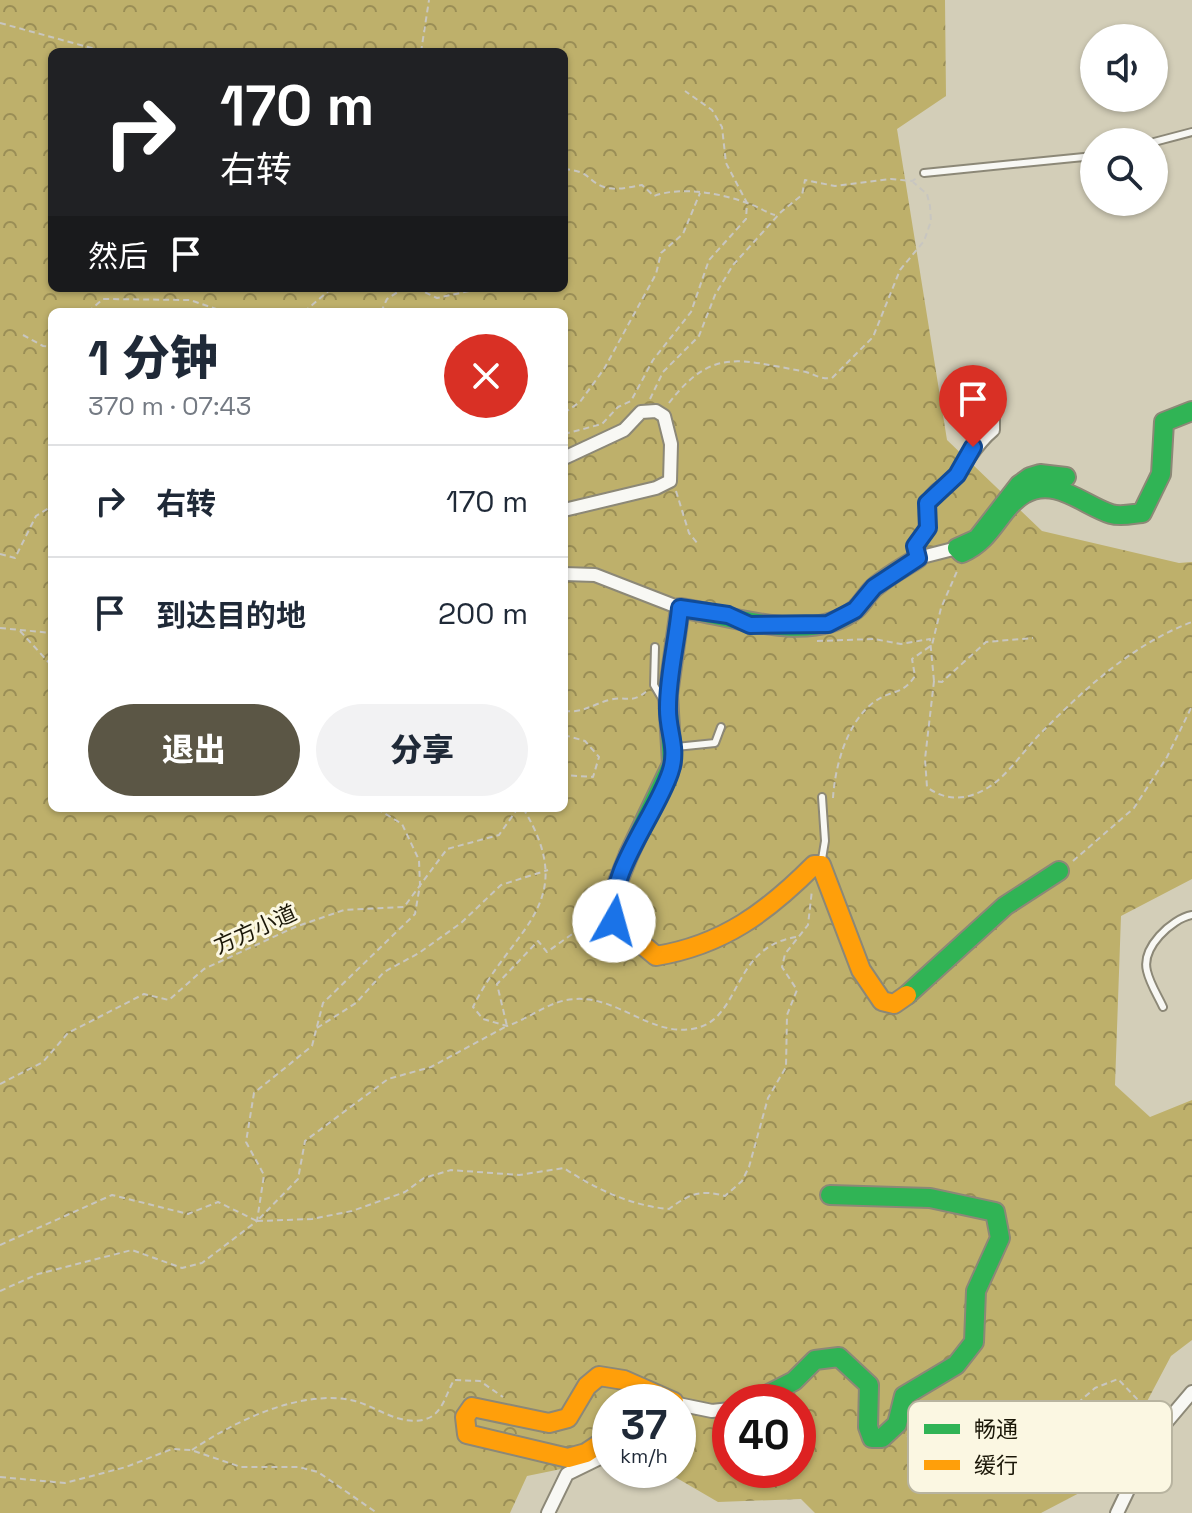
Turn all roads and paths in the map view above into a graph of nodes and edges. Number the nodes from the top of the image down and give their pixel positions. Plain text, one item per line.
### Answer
1 (429, 0) edge
2 (0, 23) edge
3 (91, 48) edge
4 (422, 48) edge
5 (685, 91) dead end
6 (1192, 132) edge
7 (1168, 138) edge
8 (1080, 157) edge
9 (568, 169) edge
10 (924, 173) joint
11 (912, 181) junction
12 (700, 193) junction
13 (747, 203) junction
14 (778, 216) junction
15 (327, 292) edge
16 (398, 292) edge
17 (424, 292) edge
18 (465, 292) edge
19 (93, 308) edge
20 (213, 308) edge
21 (309, 308) edge
22 (383, 308) edge
23 (23, 335) dead end
24 (48, 347) edge
25 (568, 410) edge
26 (1192, 411) edge
27 (641, 412) junction
28 (660, 413) junction
29 (612, 417) junction
30 (993, 418) dead end
31 (568, 433) edge
32 (568, 456) edge
33 (1066, 477) dead end
34 (670, 481) junction
35 (48, 508) edge
36 (568, 509) edge
37 (698, 544) dead end
38 (960, 550) junction
39 (0, 554) edge
40 (918, 558) junction
41 (568, 574) edge
42 (680, 608) junction
43 (1192, 622) edge
44 (0, 628) edge
45 (20, 630) junction
46 (48, 633) edge
47 (1033, 638) dead end
48 (812, 640) dead end
49 (932, 645) junction
50 (655, 647) dead end
51 (48, 662) edge
52 (934, 681) junction
53 (654, 685) junction
54 (1192, 706) edge
55 (667, 708) junction
56 (568, 711) edge
57 (721, 727) dead end
58 (568, 736) edge
59 (676, 747) junction
60 (568, 775) edge
61 (822, 797) dead end
62 (382, 812) edge
63 (517, 812) edge
64 (523, 812) edge
65 (823, 813) junction
66 (818, 865) junction
67 (548, 870) junction
68 (1059, 871) joint
69 (420, 885) junction
70 (611, 907) junction
71 (1192, 915) edge
72 (797, 936) junction
73 (1163, 1007) dead end
74 (507, 1026) junction
75 (316, 1029) junction
76 (0, 1084) edge
77 (830, 1195) dead end
78 (257, 1221) junction
79 (0, 1245) edge
80 (0, 1291) edge
81 (633, 1384) edge
82 (788, 1384) edge
83 (1192, 1392) edge
84 (1080, 1401) edge
85 (1139, 1401) edge
86 (1172, 1405) edge
87 (1178, 1406) junction
88 (1172, 1414) edge
89 (514, 1415) junction
90 (890, 1431) junction
91 (908, 1437) edge
92 (191, 1450) junction
93 (592, 1451) edge
94 (592, 1462) edge
95 (0, 1477) edge
96 (1127, 1493) edge
97 (377, 1513) edge
98 (548, 1513) edge
99 (1117, 1513) edge

1 - 4 path
2 - 3 path
5 - 13 path
6 - 7 lane
8 - 10 lane
9 - 12 path
10 - 11 path
11 - 14 path
11 - 28 path
12 - 13 path
12 - 25 path
13 - 14 path
13 - 29 path
14 - 27 path
15 - 21 path
16 - 22 path
17 - 18 path
19 - 20 path
23 - 24 path
26 - 38 street
27 - 28 street
27 - 29 path
27 - 32 street
28 - 34 street
29 - 31 path
30 - 40 street
33 - 38 street
34 - 36 street
34 - 37 path
35 - 39 path
38 - 40 street
38 - 49 path
40 - 42 street
41 - 42 street
42 - 55 street
43 - 52 path
44 - 45 path
45 - 46 path
45 - 51 path
47 - 52 path
48 - 49 path
49 - 52 path
49 - 65 path
50 - 53 lane
53 - 55 lane
53 - 56 path
54 - 68 path
55 - 59 street
57 - 59 lane
58 - 60 path
59 - 70 street
61 - 65 lane
62 - 69 path
63 - 69 path, 方方小道
64 - 67 path
65 - 66 lane
66 - 68 street
66 - 70 street
66 - 72 path
67 - 74 path
67 - 75 path
69 - 75 path
69 - 76 path, 方方小道
70 - 74 path
71 - 73 lane
72 - 74 path
72 - 78 path
74 - 78 path
75 - 78 path
77 - 90 street
78 - 79 path
78 - 80 path
81 - 89 street
82 - 90 street
83 - 87 street
84 - 85 path
86 - 87 path
87 - 88 street
89 - 92 path
89 - 93 street
90 - 91 path
92 - 95 path
92 - 97 path
94 - 98 street
96 - 99 street

